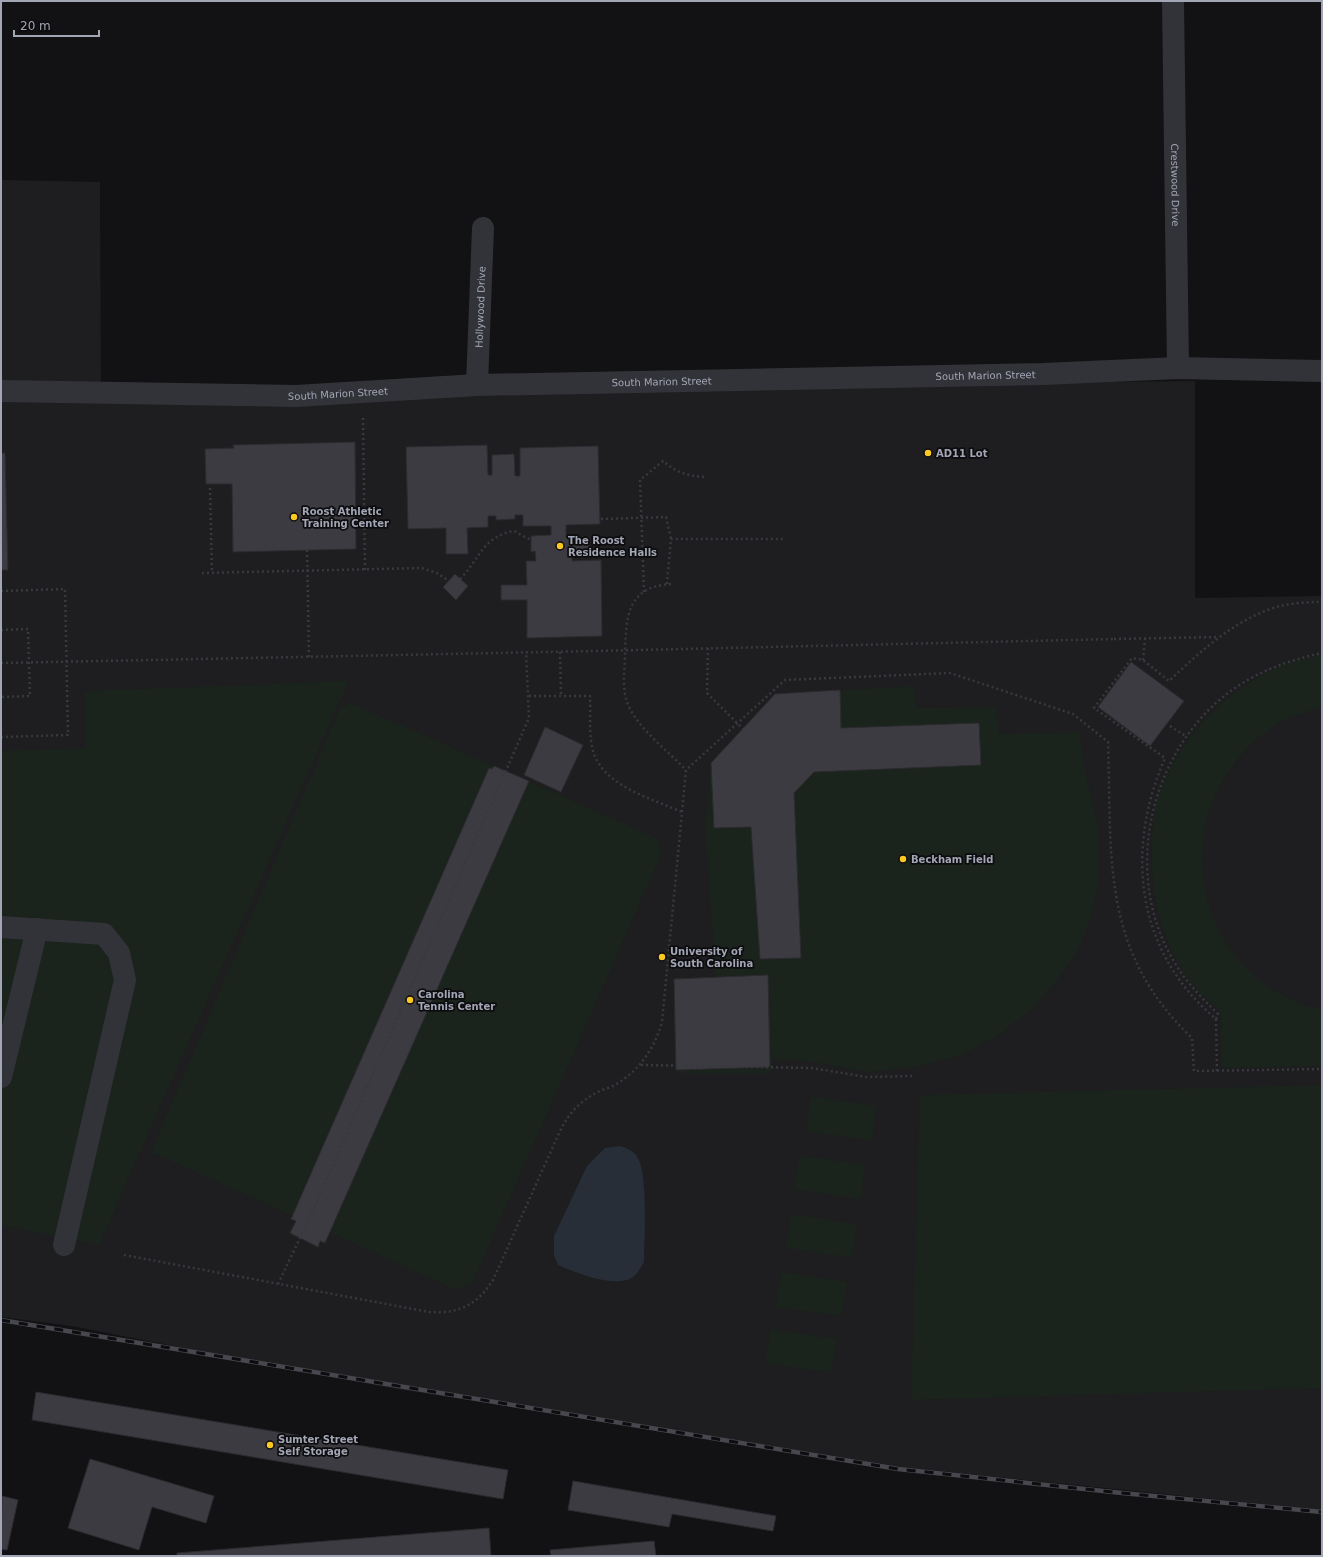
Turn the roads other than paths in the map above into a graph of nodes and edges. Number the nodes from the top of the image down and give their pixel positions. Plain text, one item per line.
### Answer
1 (1173, 1) edge
2 (484, 228) dead end
3 (1178, 368) junction
4 (1322, 371) edge
5 (477, 386) junction
6 (1, 391) edge
7 (1, 927) edge
8 (37, 929) junction
9 (1, 1077) edge
10 (64, 1245) dead end

1 - 3 street, Crestwood Drive
2 - 5 street, Hollywood Drive
3 - 4 street, South Marion Street
3 - 5 street, South Marion Street
5 - 6 street, South Marion Street
7 - 8 street
8 - 9 street
8 - 10 street

